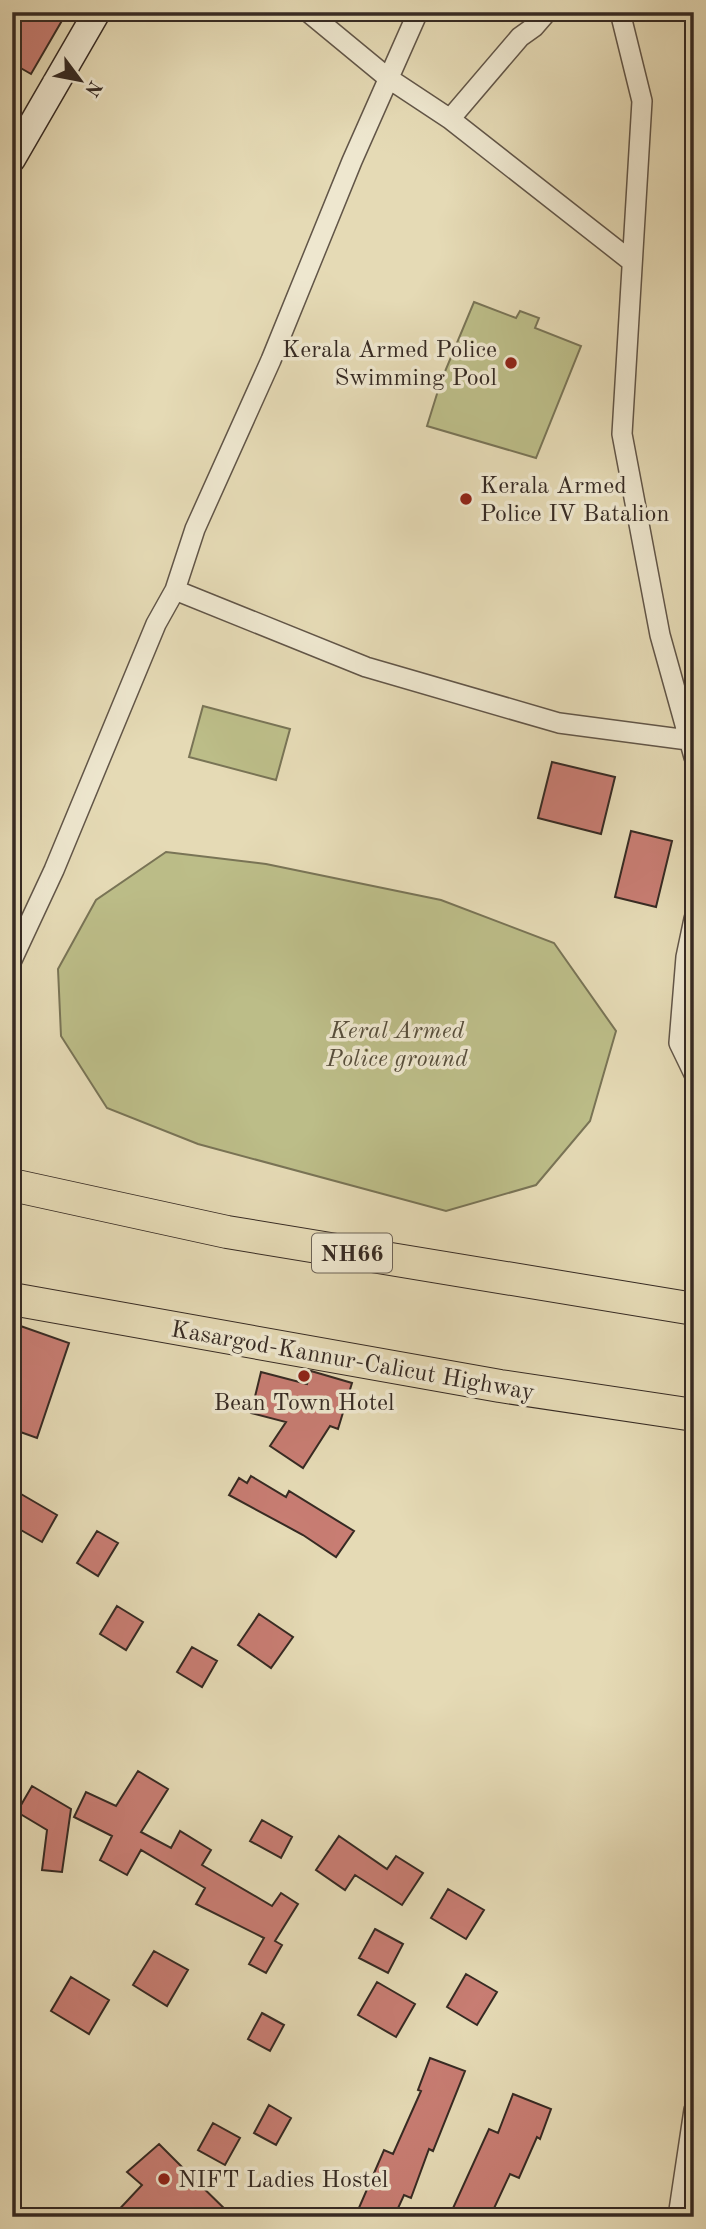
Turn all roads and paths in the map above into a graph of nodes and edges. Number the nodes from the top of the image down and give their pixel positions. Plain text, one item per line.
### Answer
1 (97, 12) edge
2 (308, 12) edge
3 (418, 12) edge
4 (547, 12) edge
5 (620, 12) edge
6 (388, 78) junction
7 (450, 119) junction
8 (12, 159) edge
9 (631, 261) junction
10 (175, 590) junction
11 (691, 748) edge
12 (694, 919) edge
13 (12, 960) edge
14 (694, 1074) edge
15 (12, 1185) edge
16 (12, 1299) edge
17 (694, 1310) edge
18 (694, 1415) edge
19 (694, 2110) edge
20 (678, 2217) edge

1 - 8 main road
2 - 6 street
3 - 6 street
4 - 7 street
5 - 9 street
6 - 7 street
6 - 10 street
7 - 9 street
9 - 11 street
10 - 11 street
10 - 13 street
12 - 14 street
15 - 17 highway, NH66
16 - 18 highway, Kasargod-Kannur-Calicut Highway
19 - 20 street

